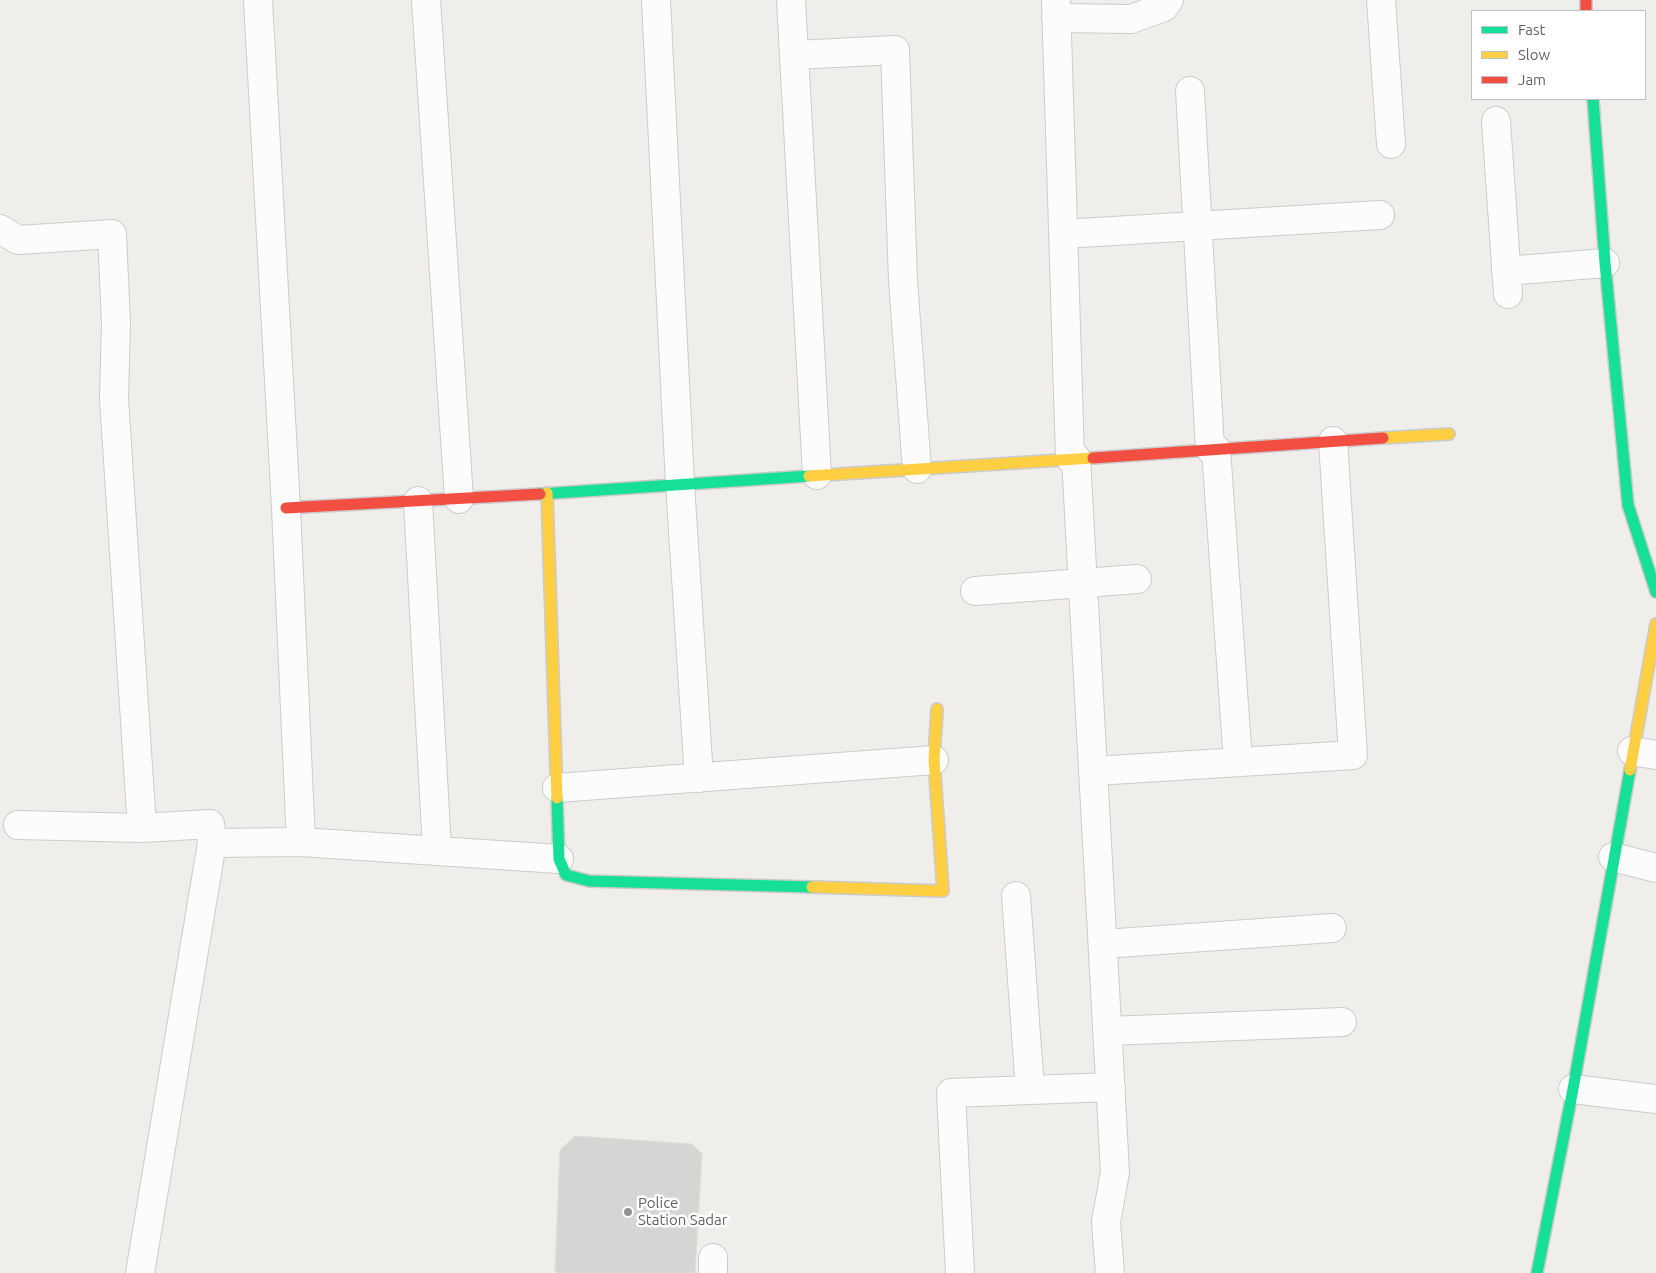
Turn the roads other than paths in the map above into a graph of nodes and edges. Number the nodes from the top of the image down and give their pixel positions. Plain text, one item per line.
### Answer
1 (258, 0) edge
2 (426, 0) edge
3 (656, 0) edge
4 (791, 0) edge
5 (1170, 0) edge
6 (1381, 0) edge
7 (1056, 9) edge
8 (795, 55) junction
9 (1190, 91) dead end
10 (1593, 100) edge
11 (1496, 121) dead end
12 (1391, 144) dead end
13 (1380, 215) dead end
14 (1196, 226) junction
15 (0, 229) edge
16 (1063, 234) junction
17 (1605, 263) junction
18 (1449, 434) dead end
19 (1333, 441) junction
20 (1213, 449) junction
21 (1073, 458) junction
22 (917, 469) junction
23 (817, 475) junction
24 (680, 484) junction
25 (547, 493) junction
26 (459, 499) junction
27 (418, 501) junction
28 (286, 508) junction
29 (1137, 579) dead end
30 (1084, 583) junction
31 (975, 591) dead end
32 (1656, 592) edge
33 (1656, 624) edge
34 (937, 709) dead end
35 (1644, 753) edge
36 (934, 760) junction
37 (1238, 762) junction
38 (1095, 770) junction
39 (699, 778) junction
40 (557, 788) junction
41 (18, 825) dead end
42 (142, 828) junction
43 (301, 842) junction
44 (212, 843) junction
45 (437, 850) junction
46 (1613, 857) junction
47 (559, 859) junction
48 (1656, 868) edge
49 (1016, 896) dead end
50 (1332, 928) dead end
51 (1104, 944) junction
52 (1342, 1022) dead end
53 (1108, 1031) junction
54 (1111, 1087) junction
55 (1573, 1089) junction
56 (1030, 1090) junction
57 (1656, 1099) edge
58 (140, 1273) edge
59 (960, 1273) edge
60 (1110, 1273) edge
61 (1536, 1273) edge

1 - 28 street
2 - 26 street
3 - 24 street
4 - 8 street
5 - 7 street
6 - 12 street
7 - 16 street
8 - 22 street
8 - 23 street
9 - 14 street
10 - 17 street
11 - 17 street
13 - 14 street
14 - 16 street
14 - 20 street
15 - 42 street
16 - 21 street
17 - 32 street
18 - 19 street
19 - 20 street
19 - 37 street
20 - 21 street
20 - 37 street
21 - 22 street
21 - 30 street
22 - 23 street
23 - 24 street
24 - 25 street
24 - 39 street
25 - 26 street
25 - 40 street
26 - 27 street
27 - 28 street
27 - 45 street
28 - 43 street
29 - 30 street
30 - 31 street
30 - 38 street
33 - 35 street
34 - 36 street
35 - 46 street
36 - 39 street
36 - 47 street
37 - 38 street
38 - 51 street
39 - 40 street
40 - 47 street
41 - 42 street
42 - 44 street
43 - 44 street
43 - 45 street
44 - 58 street
45 - 47 street
46 - 48 street
46 - 55 street
49 - 56 street
50 - 51 street
51 - 53 street
52 - 53 street
53 - 54 street
54 - 56 street
54 - 60 street
55 - 57 street
55 - 61 street
56 - 59 street

